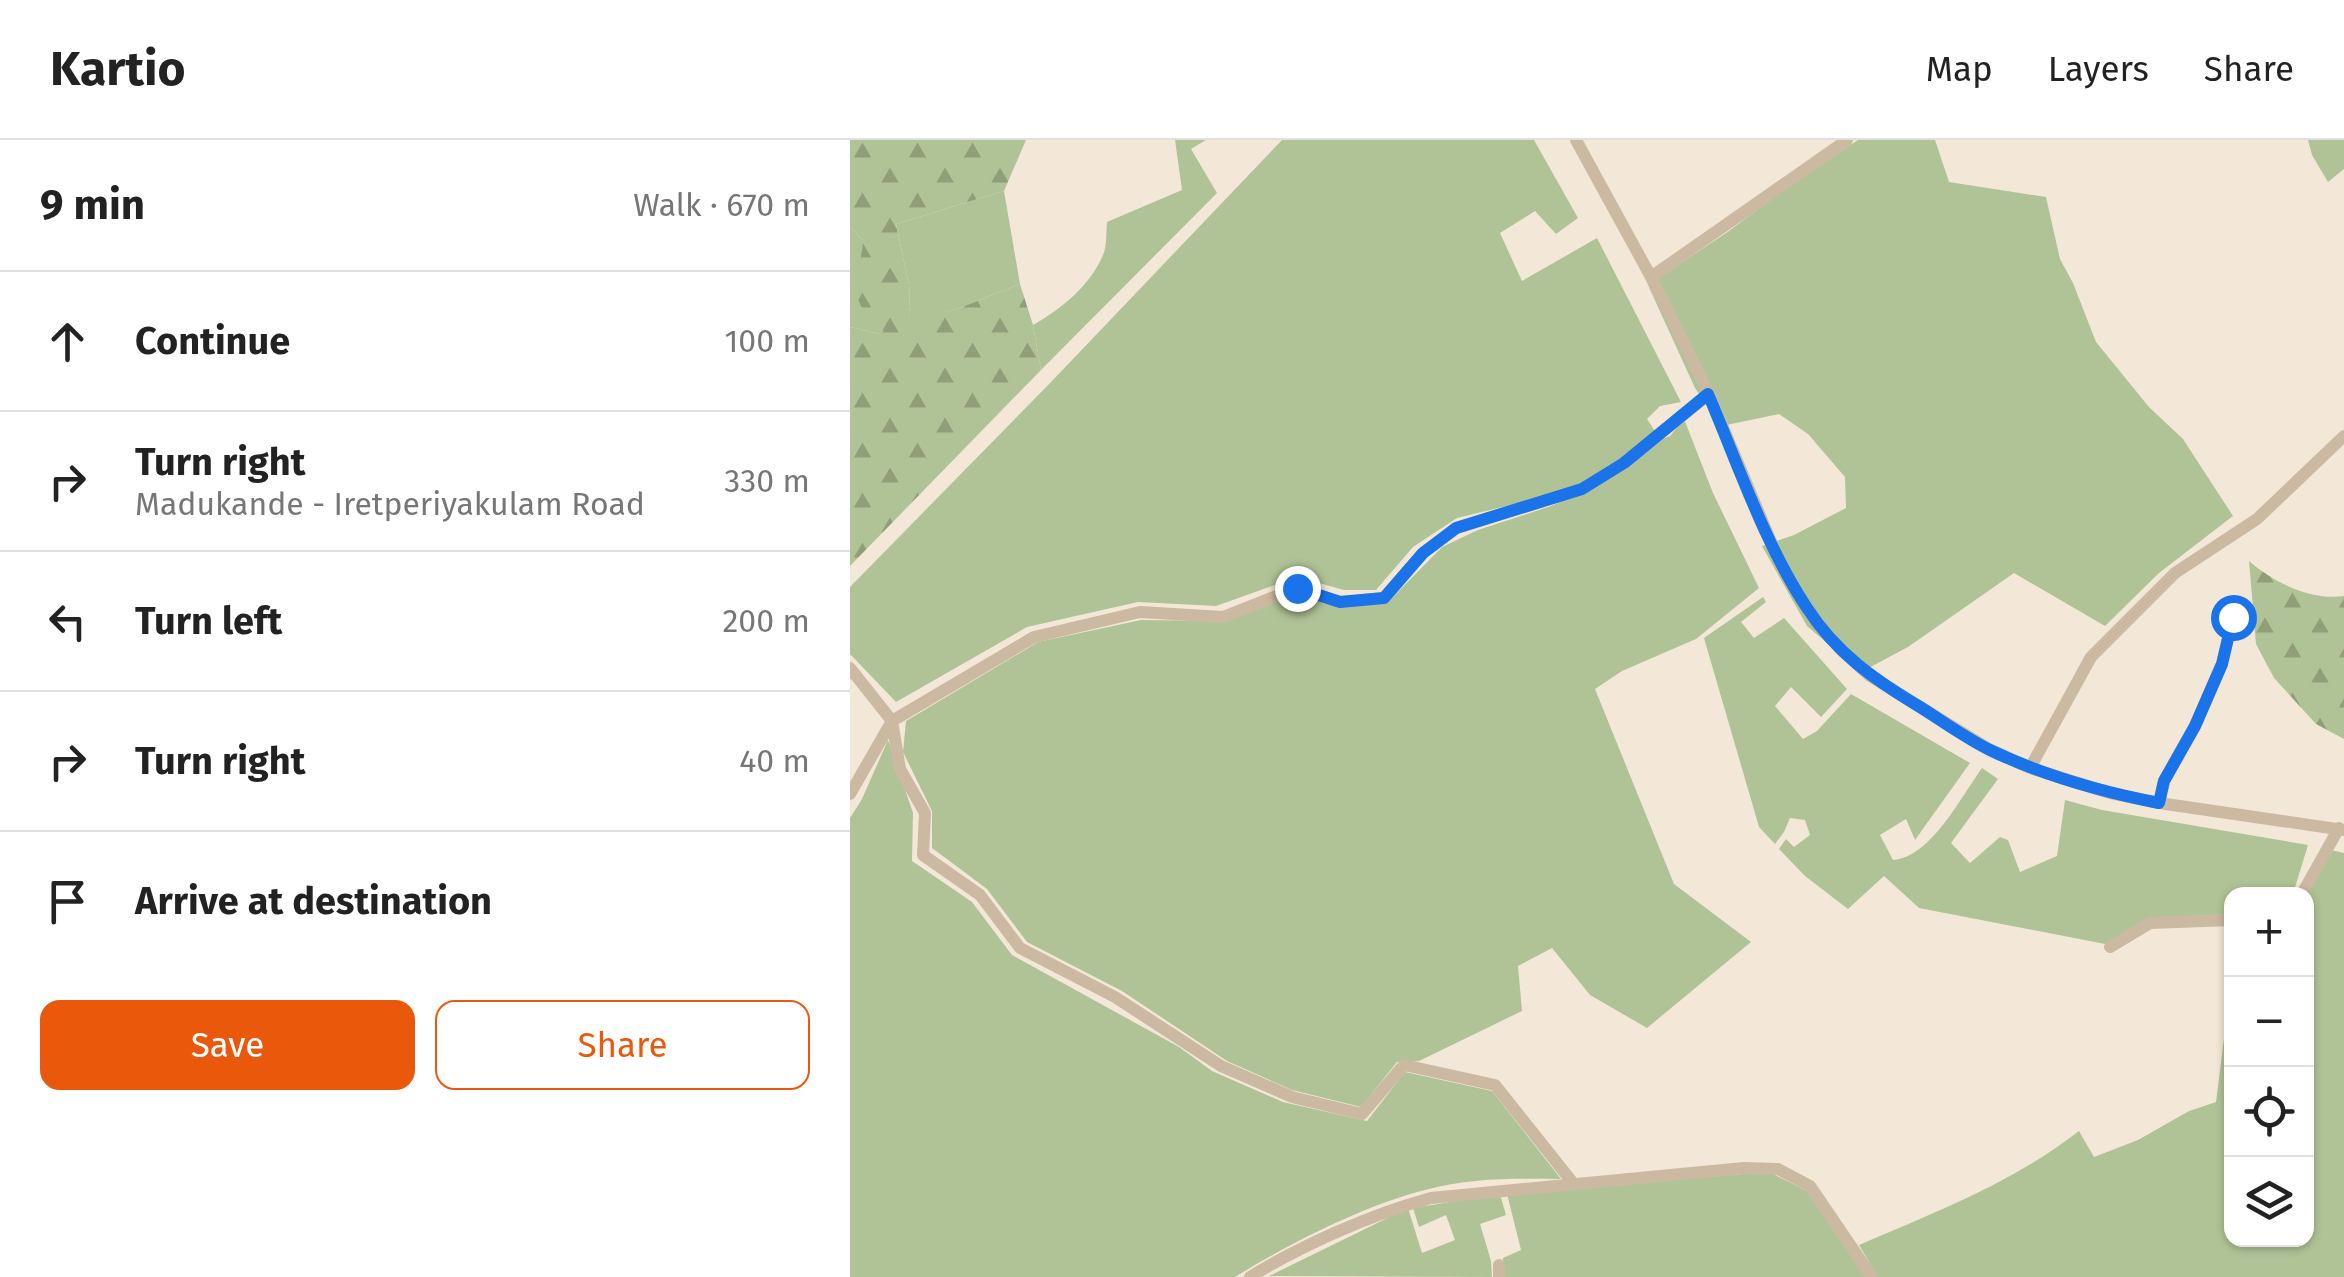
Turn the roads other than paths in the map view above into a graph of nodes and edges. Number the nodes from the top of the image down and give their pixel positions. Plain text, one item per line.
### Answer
1 (1576, 140) edge
2 (1847, 140) edge
3 (1651, 277) junction
4 (1708, 394) junction
5 (2344, 436) edge
6 (2233, 617) dead end
7 (850, 668) edge
8 (892, 720) junction
9 (2030, 768) junction
10 (850, 794) edge
11 (2159, 803) junction
12 (2342, 829) edge
13 (2306, 887) edge
14 (2224, 920) edge
15 (2110, 947) dead end
16 (1573, 1183) junction
17 (1250, 1277) edge
18 (1872, 1277) edge

1 - 3 street
2 - 3 street
3 - 4 street
4 - 8 street
4 - 9 street
5 - 9 street
6 - 11 street
7 - 8 street
8 - 10 street
8 - 16 street
9 - 11 street
11 - 12 street
12 - 13 street
14 - 15 street
16 - 17 street
16 - 18 street

